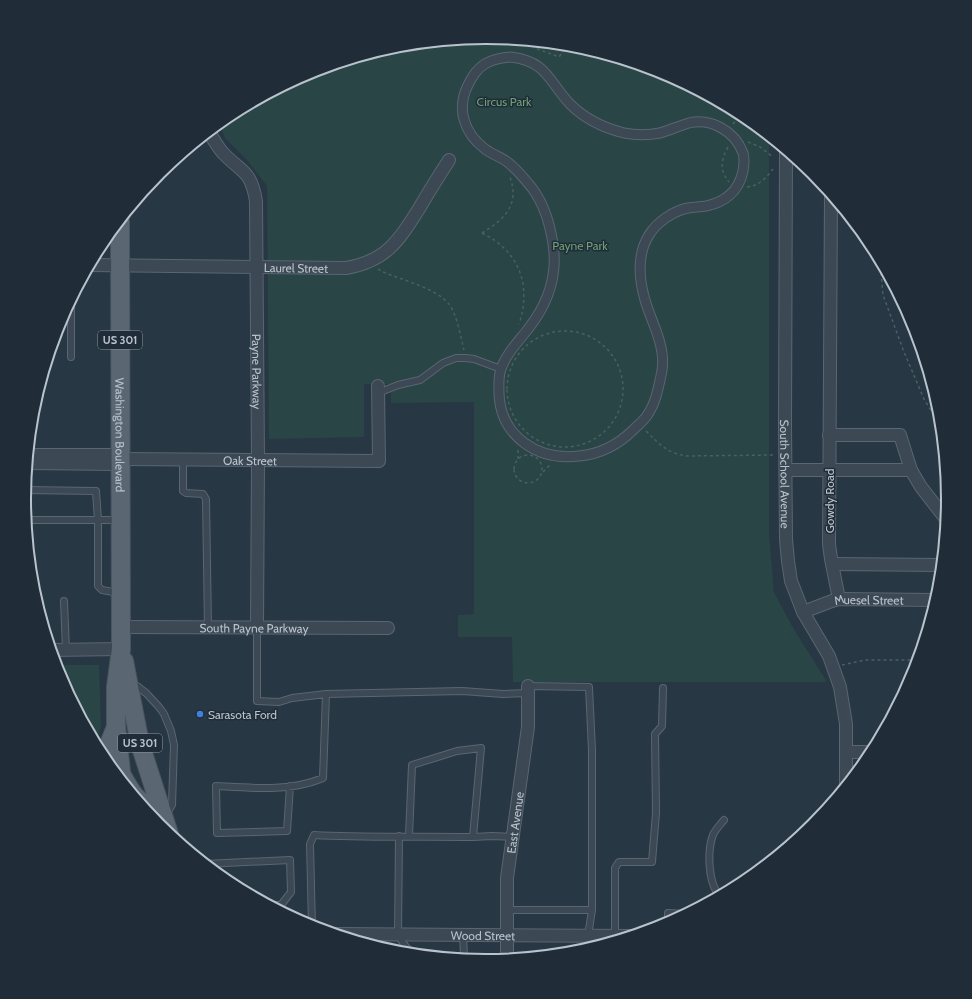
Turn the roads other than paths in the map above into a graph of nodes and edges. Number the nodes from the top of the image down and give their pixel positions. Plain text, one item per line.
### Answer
1 (212, 137) edge
2 (788, 159) edge
3 (449, 160) dead end
4 (831, 203) edge
5 (120, 230) edge
6 (120, 264) junction
7 (97, 265) edge
8 (257, 267) junction
9 (71, 314) edge
10 (71, 357) dead end
11 (505, 367) junction
12 (378, 390) joint
13 (829, 435) junction
14 (33, 455) edge
15 (120, 459) junction
16 (183, 460) junction
17 (258, 460) junction
18 (33, 463) edge
19 (786, 470) junction
20 (829, 470) junction
21 (911, 470) junction
22 (31, 490) edge
23 (941, 512) edge
24 (32, 520) edge
25 (98, 520) junction
26 (121, 520) junction
27 (832, 564) junction
28 (936, 565) edge
29 (121, 593) junction
30 (839, 599) junction
31 (929, 600) edge
32 (64, 601) dead end
33 (803, 612) junction
34 (121, 627) junction
35 (208, 627) junction
36 (257, 628) junction
37 (388, 628) dead end
38 (121, 649) junction
39 (57, 650) edge
40 (66, 650) junction
41 (128, 680) junction
42 (663, 688) dead end
43 (528, 690) junction
44 (326, 694) junction
45 (116, 726) junction
46 (106, 750) edge
47 (846, 752) junction
48 (864, 752) edge
49 (121, 771) edge
50 (846, 777) edge
51 (290, 786) junction
52 (149, 805) edge
53 (164, 820) edge
54 (724, 820) dead end
55 (399, 836) junction
56 (409, 836) junction
57 (473, 837) junction
58 (513, 837) junction
59 (214, 864) edge
60 (717, 892) edge
61 (282, 906) edge
62 (507, 910) junction
63 (592, 910) junction
64 (312, 920) edge
65 (353, 934) edge
66 (398, 935) junction
67 (463, 935) junction
68 (507, 935) junction
69 (588, 936) junction
70 (613, 936) edge
71 (615, 936) edge
72 (406, 947) edge
73 (464, 954) edge
74 (507, 954) edge

1 - 8 street, Payne Parkway
2 - 19 street, South School Avenue
3 - 8 street, Laurel Street
4 - 13 street, Gowdy Road
5 - 6 main road, Washington Boulevard / US 301
6 - 7 street, Laurel Street
6 - 8 street, Laurel Street
6 - 15 main road, Washington Boulevard / US 301
8 - 17 street, Payne Parkway
9 - 10 lane
11 - 11 street
11 - 12 lane
12 - 17 street, Oak Street
13 - 20 street, Gowdy Road
13 - 21 street
14 - 15 street
15 - 16 street, Oak Street
15 - 18 street
15 - 26 main road, Washington Boulevard / US 301
16 - 17 street, Oak Street
16 - 35 lane
17 - 36 street, Payne Parkway
19 - 20 street
19 - 33 street, South School Avenue
20 - 21 street
20 - 27 street, Gowdy Road
21 - 23 street
22 - 25 lane
24 - 25 lane
25 - 26 lane
25 - 29 lane
26 - 29 main road, Washington Boulevard / US 301
27 - 28 street
27 - 30 street, Gowdy Road
29 - 34 main road, Washington Boulevard / US 301
30 - 31 street, Muesel Street
30 - 33 street, Muesel Street
32 - 40 lane
33 - 47 street, South School Avenue
34 - 35 street, South Payne Parkway
34 - 38 main road, Washington Boulevard / US 301
35 - 36 street, South Payne Parkway
36 - 37 street, South Payne Parkway
36 - 44 lane
38 - 40 street
38 - 41 main road, Washington Boulevard / US 301
38 - 45 main road, Washington Boulevard / US 301
39 - 40 street
41 - 53 main road, Washington Boulevard / US 301
41 - 53 lane
42 - 71 lane
43 - 44 lane
43 - 58 street, East Avenue
43 - 63 lane
44 - 51 lane
45 - 46 main road
45 - 49 main road, Washington Boulevard / US 301
47 - 48 street
47 - 50 street, South School Avenue
51 - 51 lane
52 - 53 main road
54 - 60 lane
55 - 56 lane
55 - 64 lane
55 - 66 lane
56 - 57 lane
56 - 57 lane
57 - 58 lane
58 - 62 street, East Avenue
59 - 61 lane
62 - 63 lane
62 - 68 street, East Avenue
63 - 69 lane
65 - 66 street, Wood Street
66 - 67 street, Wood Street
66 - 72 lane
67 - 68 street, Wood Street
67 - 73 lane
68 - 69 street, Wood Street
68 - 74 street, East Avenue
69 - 70 street, Wood Street

